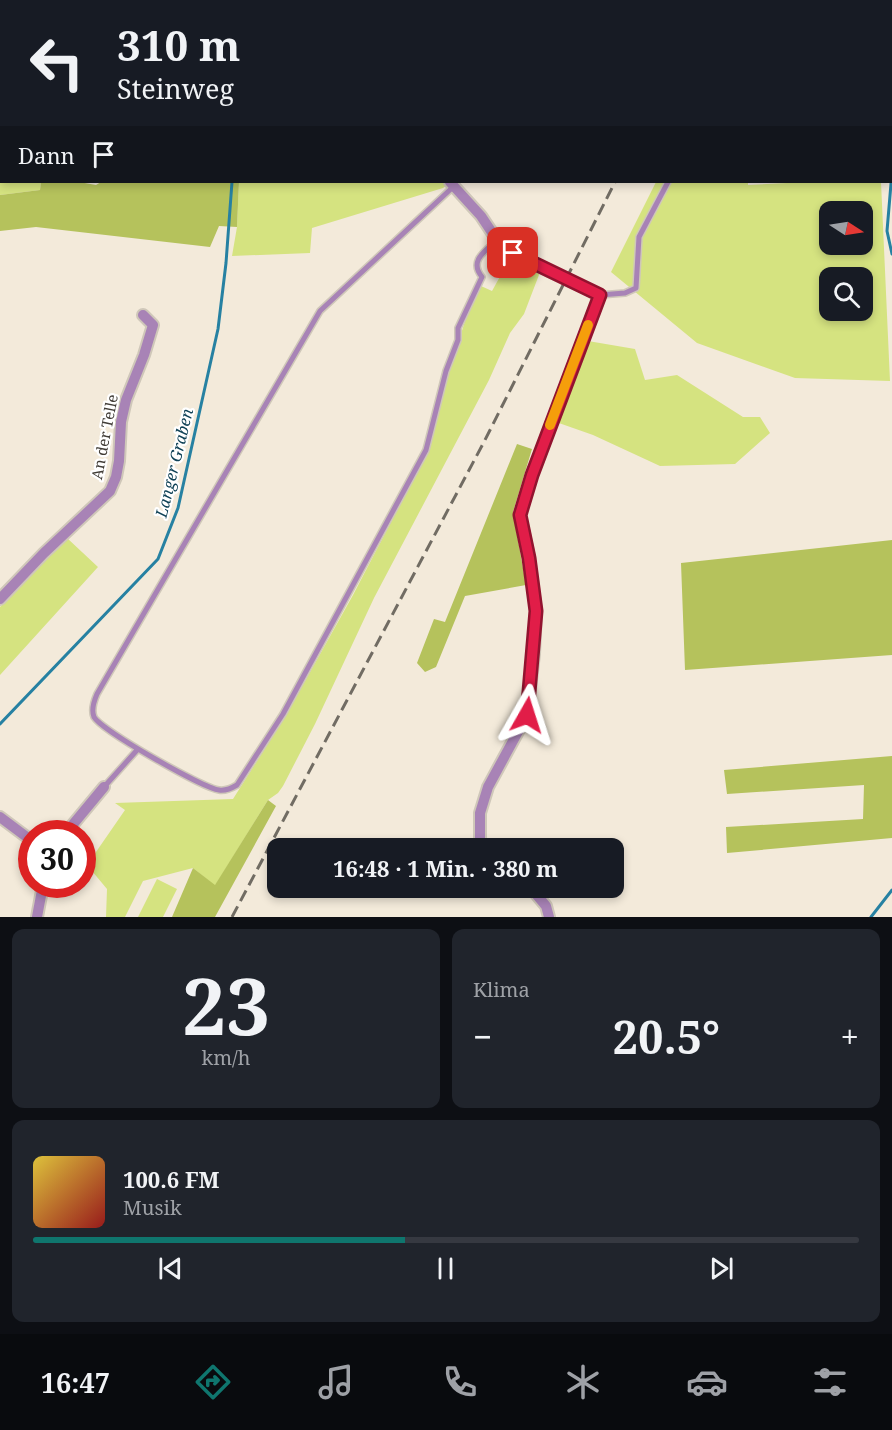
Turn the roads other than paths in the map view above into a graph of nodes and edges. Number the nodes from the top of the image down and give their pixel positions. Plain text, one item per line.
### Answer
1 (667, 183) edge
2 (451, 184) edge
3 (497, 240) junction
4 (600, 295) junction
5 (143, 315) dead end
6 (0, 599) edge
7 (138, 749) junction
8 (104, 787) joint
9 (0, 817) edge
10 (77, 820) edge
11 (18, 830) edge
12 (480, 838) edge
13 (41, 898) edge
14 (539, 898) edge
15 (37, 917) edge
16 (549, 917) edge

1 - 4 lane
2 - 3 street
2 - 7 lane
3 - 4 street
3 - 7 lane
4 - 12 street
5 - 6 street, An der Telle
7 - 8 lane
8 - 10 street
9 - 11 street
13 - 15 street
14 - 16 street

